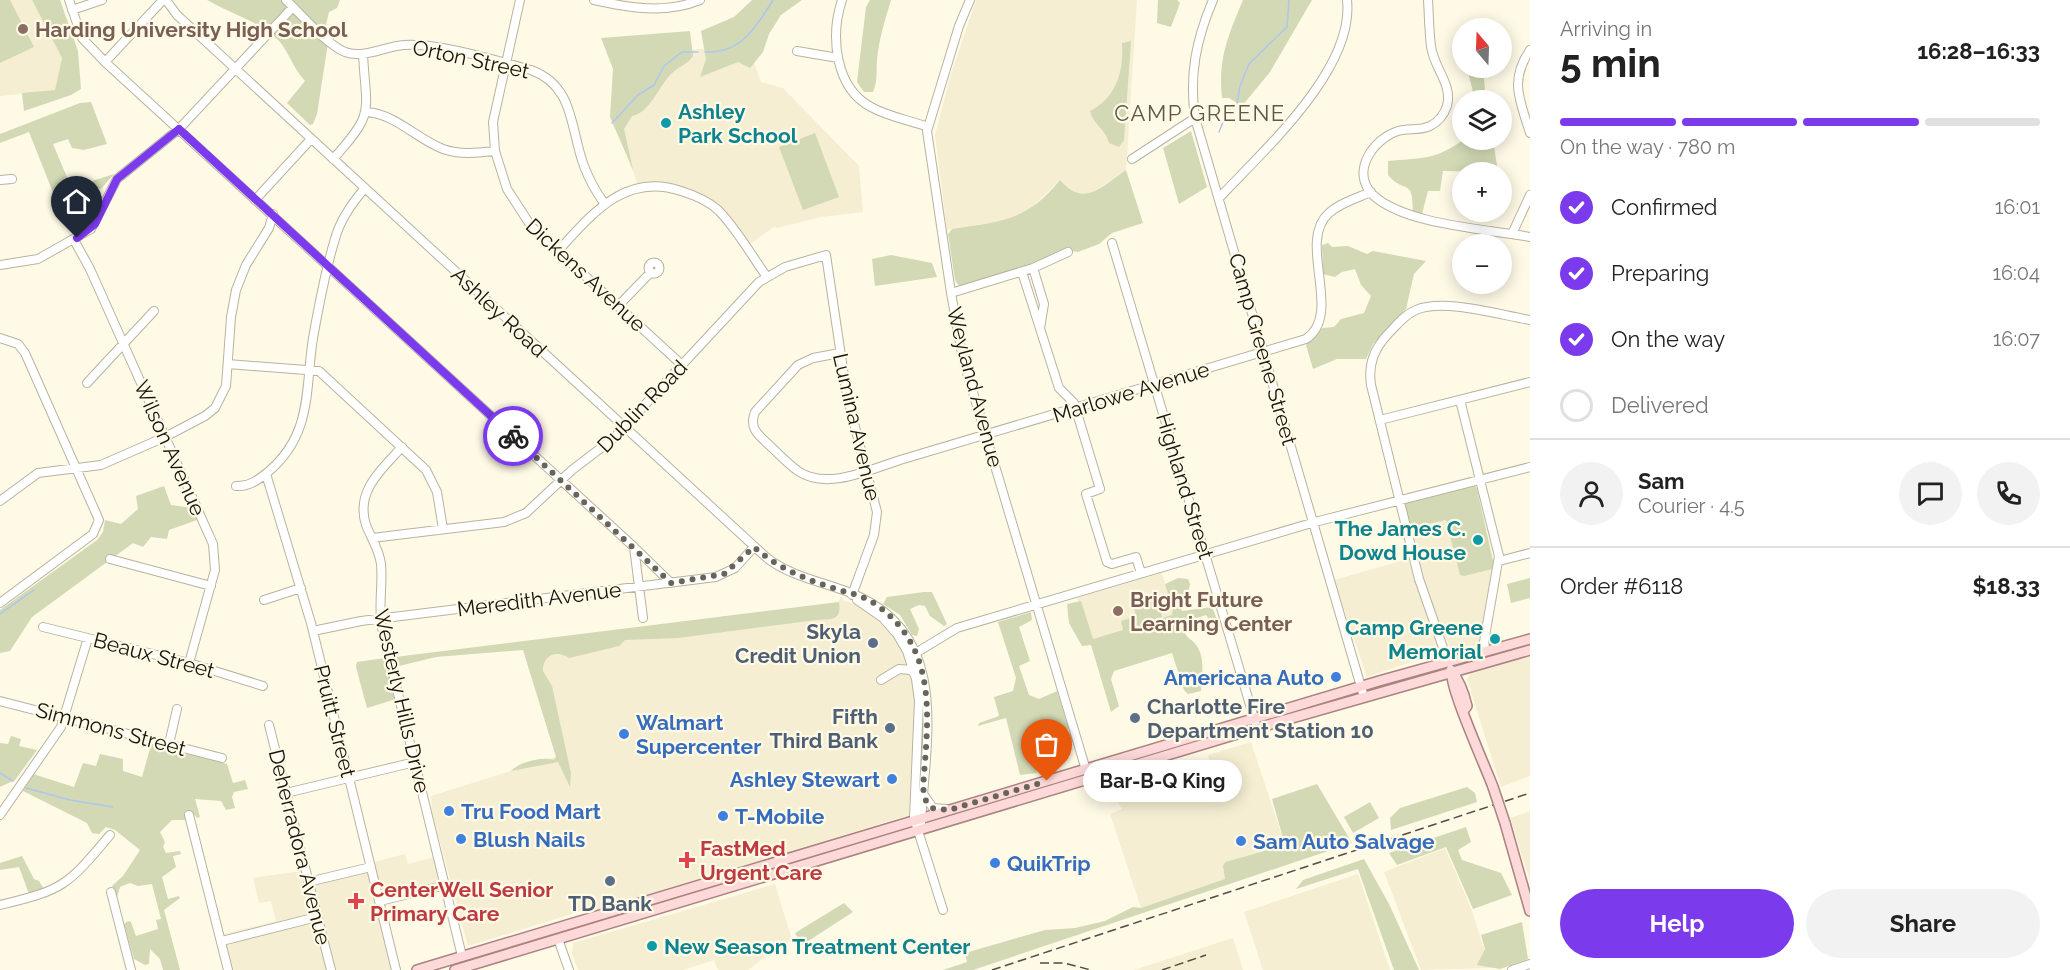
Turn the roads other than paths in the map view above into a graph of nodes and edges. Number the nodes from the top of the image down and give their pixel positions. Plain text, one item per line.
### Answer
1 (69, 0) edge
2 (102, 0) edge
3 (164, 0) edge
4 (286, 0) edge
5 (520, 0) edge
6 (594, 0) edge
7 (700, 0) edge
8 (842, 0) edge
9 (970, 0) edge
10 (1213, 0) edge
11 (1347, 0) edge
12 (1428, 0) edge
13 (293, 7) junction
14 (72, 10) junction
15 (1530, 50) edge
16 (797, 51) dead end
17 (363, 54) junction
18 (838, 58) junction
19 (105, 62) junction
20 (505, 64) junction
21 (1530, 65) edge
22 (1519, 68) junction
23 (237, 69) junction
24 (367, 112) junction
25 (1195, 118) junction
26 (928, 127) junction
27 (179, 129) junction
28 (1530, 133) edge
29 (311, 139) junction
30 (495, 151) junction
31 (333, 159) junction
32 (1132, 159) dead end
33 (12, 179) dead end
34 (0, 180) edge
35 (365, 188) junction
36 (1371, 192) junction
37 (1530, 195) edge
38 (1219, 198) junction
39 (255, 200) junction
40 (604, 203) junction
41 (273, 214) junction
42 (1512, 234) junction
43 (1530, 237) edge
44 (74, 240) junction
45 (1112, 243) dead end
46 (558, 251) junction
47 (1068, 252) dead end
48 (826, 255) joint
49 (0, 266) edge
50 (328, 266) junction
51 (1033, 268) junction
52 (651, 272) dead end
53 (1022, 272) junction
54 (767, 277) junction
55 (951, 293) junction
56 (618, 306) junction
57 (154, 311) dead end
58 (1530, 320) edge
59 (1040, 329) junction
60 (0, 338) edge
61 (123, 344) junction
62 (1264, 351) junction
63 (840, 353) junction
64 (228, 364) junction
65 (682, 365) junction
66 (310, 369) junction
67 (1530, 382) edge
68 (87, 383) dead end
69 (1154, 385) junction
70 (1460, 400) junction
71 (1075, 408) junction
72 (1380, 420) junction
73 (625, 427) junction
74 (986, 435) junction
75 (165, 437) junction
76 (402, 447) junction
77 (1530, 467) edge
78 (78, 470) junction
79 (867, 470) junction
80 (266, 474) junction
81 (1480, 480) junction
82 (561, 481) junction
83 (236, 486) dead end
84 (0, 499) edge
85 (1399, 500) junction
86 (1315, 522) junction
87 (443, 529) junction
88 (372, 538) junction
89 (634, 547) junction
90 (754, 547) junction
91 (1205, 553) junction
92 (1530, 553) edge
93 (110, 559) dead end
94 (1499, 561) junction
95 (1141, 573) junction
96 (671, 583) junction
97 (211, 586) junction
98 (639, 587) junction
99 (301, 588) junction
100 (852, 595) junction
101 (264, 600) dead end
102 (0, 603) edge
103 (1036, 604) junction
104 (380, 618) junction
105 (643, 618) dead end
106 (43, 627) dead end
107 (313, 631) junction
108 (88, 638) junction
109 (1530, 639) edge
110 (1530, 650) edge
111 (1486, 651) junction
112 (913, 654) junction
113 (1448, 662) junction
114 (189, 663) junction
115 (1452, 673) junction
116 (915, 676) junction
117 (881, 680) dead end
118 (263, 686) dead end
119 (1363, 692) junction
120 (0, 701) edge
121 (177, 709) dead end
122 (65, 717) junction
123 (1255, 724) junction
124 (269, 725) dead end
125 (169, 744) junction
126 (222, 758) dead end
127 (415, 762) junction
128 (1087, 775) junction
129 (349, 778) junction
130 (923, 788) junction
131 (286, 793) junction
132 (949, 810) junction
133 (189, 814) dead end
134 (0, 815) edge
135 (918, 819) junction
136 (920, 830) junction
137 (110, 835) dead end
138 (371, 867) junction
139 (719, 878) junction
140 (308, 882) junction
141 (446, 885) junction
142 (111, 892) dead end
143 (380, 901) junction
144 (0, 905) edge
145 (943, 910) dead end
146 (650, 911) junction
147 (1530, 911) edge
148 (607, 912) junction
149 (317, 917) junction
150 (558, 939) junction
151 (222, 941) junction
152 (462, 956) junction
153 (1530, 964) edge
154 (461, 969) edge
155 (131, 970) edge
156 (228, 970) edge
157 (331, 970) edge
158 (396, 970) edge
159 (417, 970) edge
160 (569, 970) edge
161 (1512, 970) edge

1 - 14 street
2 - 14 street
3 - 19 street
3 - 23 street, Ashley Road
4 - 13 street
5 - 20 street, Dickens Avenue
6 - 7 street
8 - 18 street
9 - 26 street, Weyland Avenue
10 - 25 street, Camp Greene Street
11 - 38 street
12 - 36 street
13 - 17 street
13 - 23 street
14 - 19 street
15 - 22 street
16 - 18 street
17 - 20 street, Orton Street
17 - 24 street
18 - 26 street
19 - 27 street
20 - 30 street, Dickens Avenue
20 - 40 street, Orton Street
21 - 22 street
22 - 28 street
23 - 27 street
23 - 29 street, Ashley Road
24 - 30 street
24 - 31 street
25 - 32 street
25 - 38 street, Camp Greene Street
26 - 55 street, Weyland Avenue
27 - 39 street
27 - 44 street
29 - 31 street, Ashley Road
29 - 39 street
30 - 46 street, Dickens Avenue
31 - 35 street, Ashley Road
33 - 34 street
35 - 50 street
35 - 73 street, Ashley Road
36 - 42 street
36 - 62 street, Marlowe Avenue
37 - 42 street
38 - 62 street, Camp Greene Street
39 - 41 street
40 - 46 street
40 - 54 street
41 - 50 street
41 - 64 street
42 - 43 street
44 - 49 street
44 - 61 street, Wilson Avenue
45 - 69 street, Highland Street
46 - 56 street, Dickens Avenue
47 - 51 street
48 - 54 street, Dublin Road
48 - 63 street, Lumina Avenue
50 - 66 street
50 - 82 street
51 - 53 street
51 - 59 street
52 - 56 street
53 - 55 street
53 - 59 street
54 - 65 street, Dublin Road
55 - 74 street, Weyland Avenue
56 - 65 street, Dickens Avenue
57 - 61 street
58 - 72 street
59 - 71 street
60 - 78 street
61 - 68 street
61 - 75 street, Wilson Avenue
62 - 69 street, Marlowe Avenue
62 - 86 street, Camp Greene Street
63 - 79 street, Lumina Avenue
63 - 79 street, Marlowe Avenue
64 - 66 street
64 - 75 street
65 - 73 street, Dublin Road
66 - 76 street
66 - 80 street
67 - 70 street
69 - 71 street, Marlowe Avenue
69 - 91 street, Highland Street
70 - 72 street
70 - 81 street
71 - 74 street, Marlowe Avenue
71 - 95 street
72 - 85 street
73 - 82 street, Dublin Road
73 - 90 street, Ashley Road
74 - 79 street, Marlowe Avenue
74 - 103 street, Weyland Avenue
75 - 78 street
75 - 97 street, Wilson Avenue
76 - 87 street
76 - 88 street, Westerly Hills Drive
77 - 81 street
78 - 84 street
78 - 102 street
79 - 100 street, Lumina Avenue
80 - 83 street
80 - 99 street, Pruitt Street
81 - 85 street
81 - 94 street
82 - 87 street, Dublin Road
82 - 89 street
85 - 86 street
85 - 113 street
86 - 91 street
86 - 119 street, Camp Greene Street
87 - 88 street, Dublin Road
88 - 104 street, Westerly Hills Drive
89 - 96 street
89 - 98 street
90 - 96 street, Meredith Avenue
90 - 100 street, Ashley Road
91 - 95 street
91 - 123 street, Highland Street
92 - 94 street
93 - 97 street
94 - 111 street
95 - 103 street
96 - 98 street, Meredith Avenue
97 - 114 street, Wilson Avenue
98 - 104 street, Meredith Avenue
98 - 105 street
99 - 101 street
99 - 107 street, Pruitt Street
100 - 112 street, Ashley Road
103 - 112 street
103 - 128 street, Weyland Avenue
104 - 107 street, Meredith Avenue
104 - 127 street, Westerly Hills Drive
106 - 108 street, Beaux Street
107 - 129 street, Pruitt Street
108 - 114 street, Beaux Street
108 - 122 street
109 - 111 main road
110 - 115 main road
111 - 113 main road
112 - 116 street, Ashley Road
112 - 130 street, Ashley Road
113 - 115 main road
113 - 119 main road
114 - 118 street, Beaux Street
115 - 119 main road
115 - 147 main road, bridge
116 - 117 street
116 - 135 street, Ashley Road
119 - 123 main road
120 - 122 street, Simmons Street
121 - 125 street
122 - 125 street, Simmons Street
122 - 134 street
123 - 128 main road
123 - 128 main road
124 - 131 street, Deherradora Avenue
125 - 126 street, Simmons Street
127 - 129 street
127 - 141 street, Westerly Hills Drive
128 - 132 main road
128 - 136 main road
129 - 131 street
129 - 138 street, Pruitt Street
130 - 132 street
130 - 135 street, Ashley Road
131 - 140 street, Deherradora Avenue
132 - 135 main road
133 - 151 street
135 - 136 street, Ashley Road
135 - 139 main road
136 - 145 street, Ashley Road
136 - 146 main road
137 - 144 street
138 - 140 street
138 - 143 street, Pruitt Street
139 - 146 main road
139 - 148 main road
140 - 149 street, Deherradora Avenue
141 - 143 street
141 - 152 street, Westerly Hills Drive
142 - 155 street
143 - 158 street, Pruitt Street
146 - 150 main road
148 - 150 main road
148 - 152 main road
149 - 151 street
149 - 157 street, Deherradora Avenue
150 - 154 main road
150 - 160 street
151 - 156 street
152 - 154 main road, Westerly Hills Drive
152 - 159 main road
153 - 161 street

